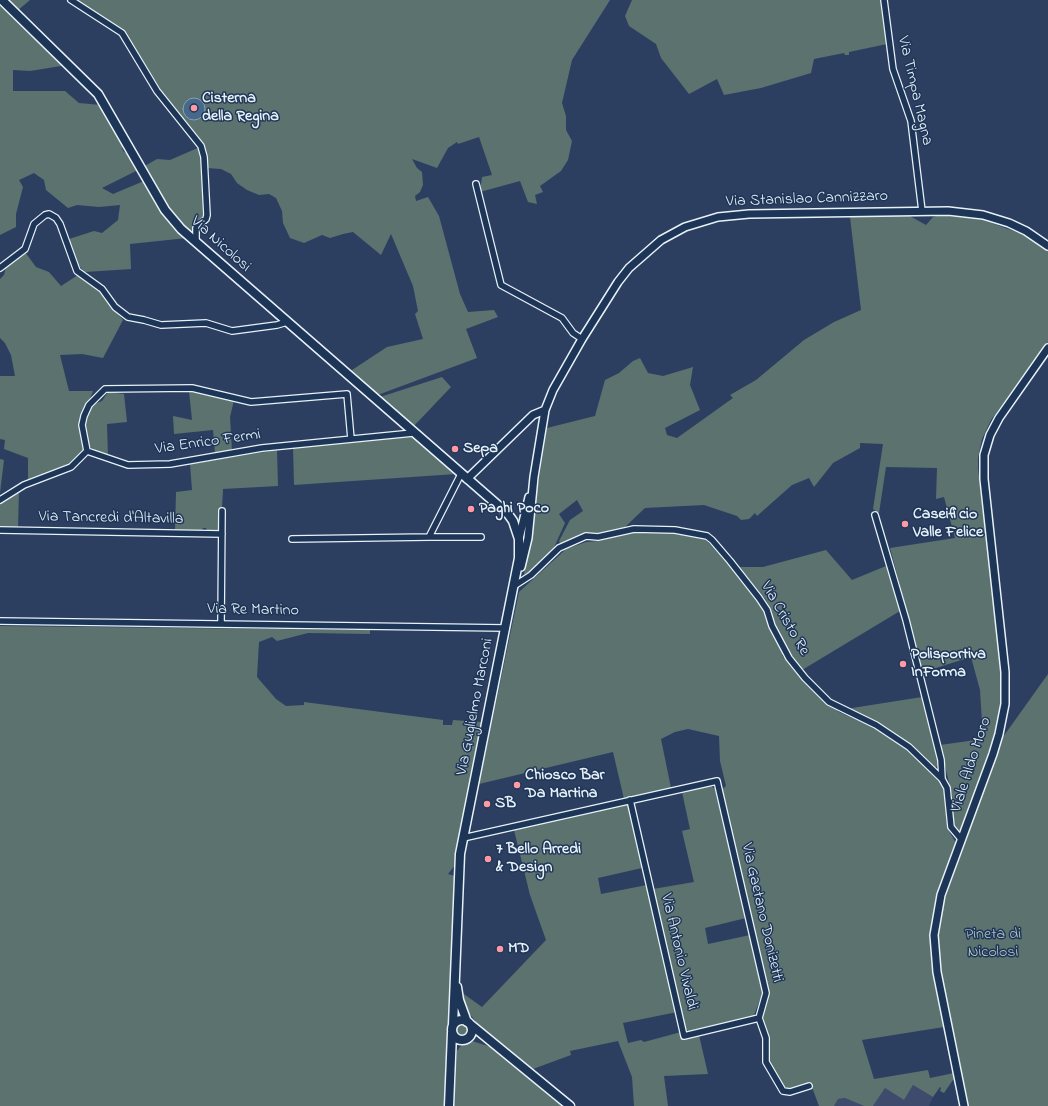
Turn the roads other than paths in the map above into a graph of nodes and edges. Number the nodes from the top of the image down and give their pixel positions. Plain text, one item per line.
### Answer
1 (2, 0) edge
2 (71, 0) edge
3 (884, 0) edge
4 (476, 184) dead end
5 (922, 211) junction
6 (196, 243) junction
7 (1048, 246) edge
8 (0, 268) edge
9 (287, 322) junction
10 (582, 339) junction
11 (1048, 348) edge
12 (545, 410) junction
13 (413, 433) junction
14 (351, 439) junction
15 (88, 451) junction
16 (464, 476) junction
17 (534, 478) junction
18 (0, 500) edge
19 (222, 511) dead end
20 (875, 515) dead end
21 (0, 530) edge
22 (222, 534) junction
23 (481, 537) dead end
24 (428, 538) junction
25 (292, 539) dead end
26 (519, 539) junction
27 (514, 586) junction
28 (0, 621) edge
29 (221, 623) junction
30 (506, 628) junction
31 (942, 778) junction
32 (630, 800) junction
33 (463, 838) junction
34 (961, 839) junction
35 (456, 962) junction
36 (758, 1018) junction
37 (468, 1023) junction
38 (453, 1029) junction
39 (465, 1039) junction
40 (496, 1046) junction
41 (451, 1078) junction
42 (809, 1086) dead end
43 (449, 1106) edge
44 (570, 1106) edge
45 (964, 1106) edge

1 - 6 main road, Via Nicolosi
2 - 6 street
3 - 5 street, Via Timpa Magna
4 - 10 street
5 - 7 street, Via Stanislao Cannizzaro
5 - 10 street, Via Stanislao Cannizzaro
6 - 9 main road, Via Nicolosi
8 - 9 street
9 - 13 main road, Via Nicolosi
10 - 12 street, Via Stanislao Cannizzaro
11 - 34 street, Viale Aldo Moro
12 - 16 street
12 - 17 street, Via Stanislao Cannizzaro
13 - 14 street, Via Enrico Fermi
13 - 16 main road, Via Nicolosi
14 - 15 street, Via Enrico Fermi
14 - 15 street
15 - 18 street
16 - 24 street
16 - 26 main road, Via Guglielmo Marconi
17 - 26 street
17 - 27 street
19 - 22 street
20 - 31 street
21 - 22 street, Via Tancredi d'Altavilla
22 - 29 street
23 - 24 street
24 - 25 street
26 - 27 main road, Via Guglielmo Marconi
27 - 30 main road, Via Guglielmo Marconi
27 - 31 street, Via Cristo Re
28 - 29 street, Via Re Martino
29 - 30 street, Via Re Martino
30 - 33 main road, Via Guglielmo Marconi
31 - 34 street, Via Cristo Re
32 - 33 street
32 - 36 street, Via Antonio Vivaldi
32 - 36 street, Via Gaetano Donizetti
33 - 35 main road, Via Guglielmo Marconi
34 - 45 street, Viale Aldo Moro
35 - 37 main road
35 - 38 main road
36 - 42 street
37 - 38 main road
37 - 39 main road
37 - 40 main road
38 - 39 main road
38 - 41 main road
39 - 40 main road
39 - 41 main road
40 - 44 main road
41 - 43 main road

